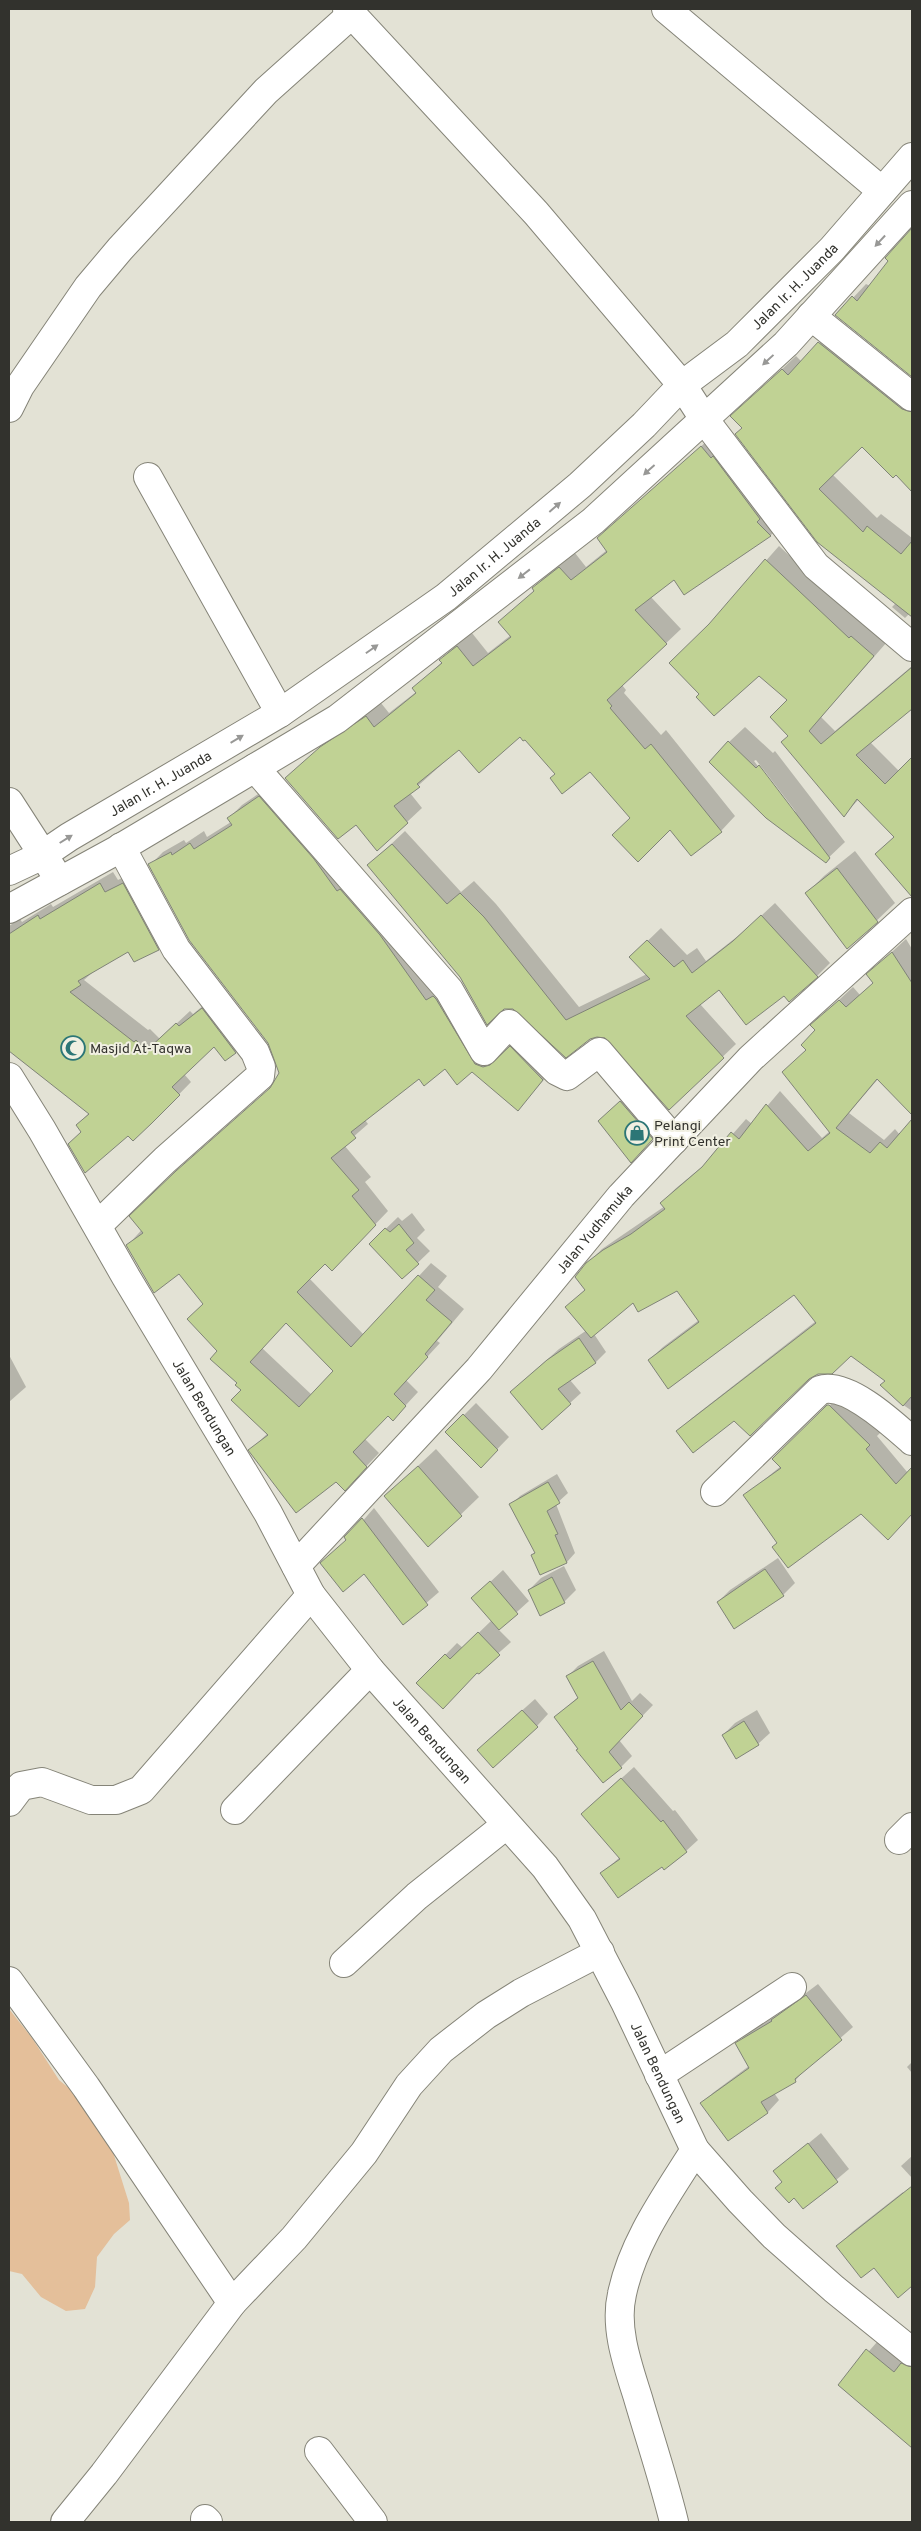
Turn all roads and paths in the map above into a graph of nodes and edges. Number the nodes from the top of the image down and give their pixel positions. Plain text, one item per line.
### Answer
1 (666, 9) edge
2 (350, 11) edge
3 (912, 157) edge
4 (882, 191) junction
5 (912, 205) edge
6 (811, 316) junction
7 (682, 385) junction
8 (912, 397) edge
9 (9, 408) edge
10 (704, 419) junction
11 (148, 477) dead end
12 (912, 647) edge
13 (280, 713) junction
14 (255, 768) junction
15 (9, 802) edge
16 (121, 847) junction
17 (41, 856) junction
18 (9, 871) edge
19 (60, 881) junction
20 (9, 909) edge
21 (912, 912) edge
22 (9, 1077) edge
23 (674, 1140) junction
24 (98, 1225) junction
25 (912, 1441) edge
26 (715, 1492) dead end
27 (296, 1566) junction
28 (311, 1595) junction
29 (370, 1670) junction
30 (9, 1802) edge
31 (234, 1810) dead end
32 (506, 1825) junction
33 (600, 1952) junction
34 (344, 1963) dead end
35 (9, 1982) edge
36 (792, 1988) dead end
37 (659, 2075) junction
38 (695, 2150) junction
39 (232, 2303) junction
40 (912, 2352) edge
41 (319, 2451) dead end
42 (669, 2519) edge
43 (65, 2522) edge
44 (373, 2522) edge

1 - 4 main road
2 - 7 main road
2 - 9 main road
3 - 4 main road, Jalan Ir. H. Juanda
4 - 7 main road, Jalan Ir. H. Juanda
5 -> 6 main road
6 - 8 main road
6 -> 10 main road
7 - 10 main road
13 -> 7 main road, Jalan Ir. H. Juanda
10 - 12 main road
10 -> 14 main road
11 - 13 main road
17 -> 13 main road, Jalan Ir. H. Juanda
14 - 16 main road
14 - 23 main road
15 - 17 main road
16 - 19 main road
16 - 24 main road
17 - 18 main road, Jalan Ir. H. Juanda
17 - 19 main road
19 - 20 main road
21 - 23 main road, Jalan Yudhamuka
22 - 24 main road, Jalan Bendungan
23 - 27 main road, Jalan Yudhamuka
24 - 27 main road, Jalan Bendungan
25 - 26 main road
27 - 28 main road, Jalan Bendungan
28 - 29 main road, Jalan Bendungan
28 - 30 main road
29 - 31 main road
29 - 32 main road, Jalan Bendungan
32 - 33 main road, Jalan Bendungan
32 - 34 main road
33 - 37 main road, Jalan Bendungan
33 - 39 main road
35 - 39 main road
36 - 37 main road
37 - 38 main road, Jalan Bendungan
38 - 40 main road, Jalan Bendungan
38 - 42 main road
39 - 43 main road
41 - 44 main road

